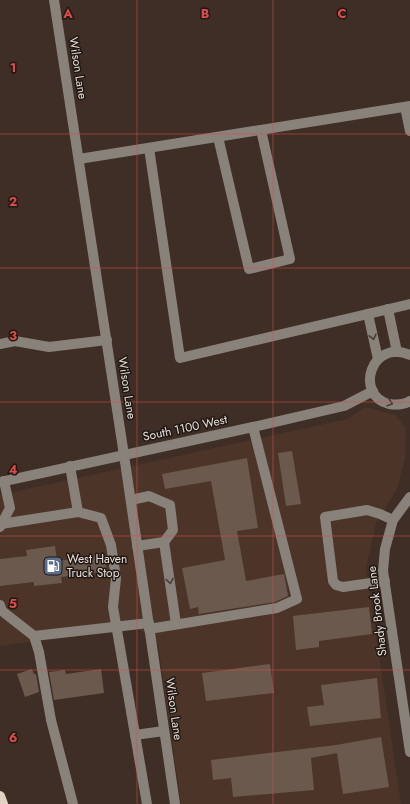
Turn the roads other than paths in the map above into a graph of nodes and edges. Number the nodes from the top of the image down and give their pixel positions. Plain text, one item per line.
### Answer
1 (54, 0) edge
2 (407, 106) edge
3 (261, 130) junction
4 (410, 131) edge
5 (218, 137) junction
6 (149, 148) junction
7 (79, 159) junction
8 (410, 304) edge
9 (388, 309) junction
10 (368, 314) junction
11 (107, 340) junction
12 (0, 344) edge
13 (397, 352) junction
14 (410, 355) edge
15 (378, 359) junction
16 (373, 391) junction
17 (410, 401) edge
18 (253, 427) junction
19 (124, 455) junction
20 (70, 466) junction
21 (2, 481) edge
22 (410, 497) edge
23 (131, 500) junction
24 (78, 512) junction
25 (393, 520) junction
26 (1, 525) edge
27 (164, 542) junction
28 (137, 546) junction
29 (384, 581) junction
30 (0, 605) edge
31 (176, 624) junction
32 (149, 626) junction
33 (116, 628) junction
34 (34, 636) junction
35 (164, 731) junction
36 (135, 735) junction
37 (410, 752) edge
38 (0, 796) edge
39 (3, 804) edge
40 (73, 804) edge
41 (147, 804) edge
42 (175, 804) edge

1 - 7 street, Wilson Lane
2 - 3 street
2 - 4 street
3 - 5 street
3 - 5 street
5 - 6 street
6 - 7 street
6 - 10 street
7 - 11 street, Wilson Lane
8 - 9 street
9 - 10 street
9 - 13 street
10 -> 15 street
11 - 12 street
11 - 19 street, Wilson Lane
13 - 14 street
13 - 15 street
15 - 16 street
16 -> 17 street
16 - 18 street, South 1100 West
18 - 19 street, South 1100 West
18 - 31 street
19 - 20 street, South 1100 West
19 - 23 street, Wilson Lane
20 - 21 street, South 1100 West
20 - 24 street
21 - 26 street
22 - 25 street, Shady Brook Lane
23 - 27 street
23 - 28 street, Wilson Lane
24 - 26 street
24 - 33 street
25 - 29 street, Shady Brook Lane
25 - 29 street
27 - 28 street
27 -> 31 street
28 - 32 street, Wilson Lane
29 - 37 street, Shady Brook Lane
30 - 34 street
31 - 32 street
32 - 33 street
32 - 35 street, Wilson Lane
33 - 34 street
33 - 36 street
34 - 40 street
35 - 36 street
35 - 42 street, Wilson Lane
36 - 41 street
38 - 39 main road

